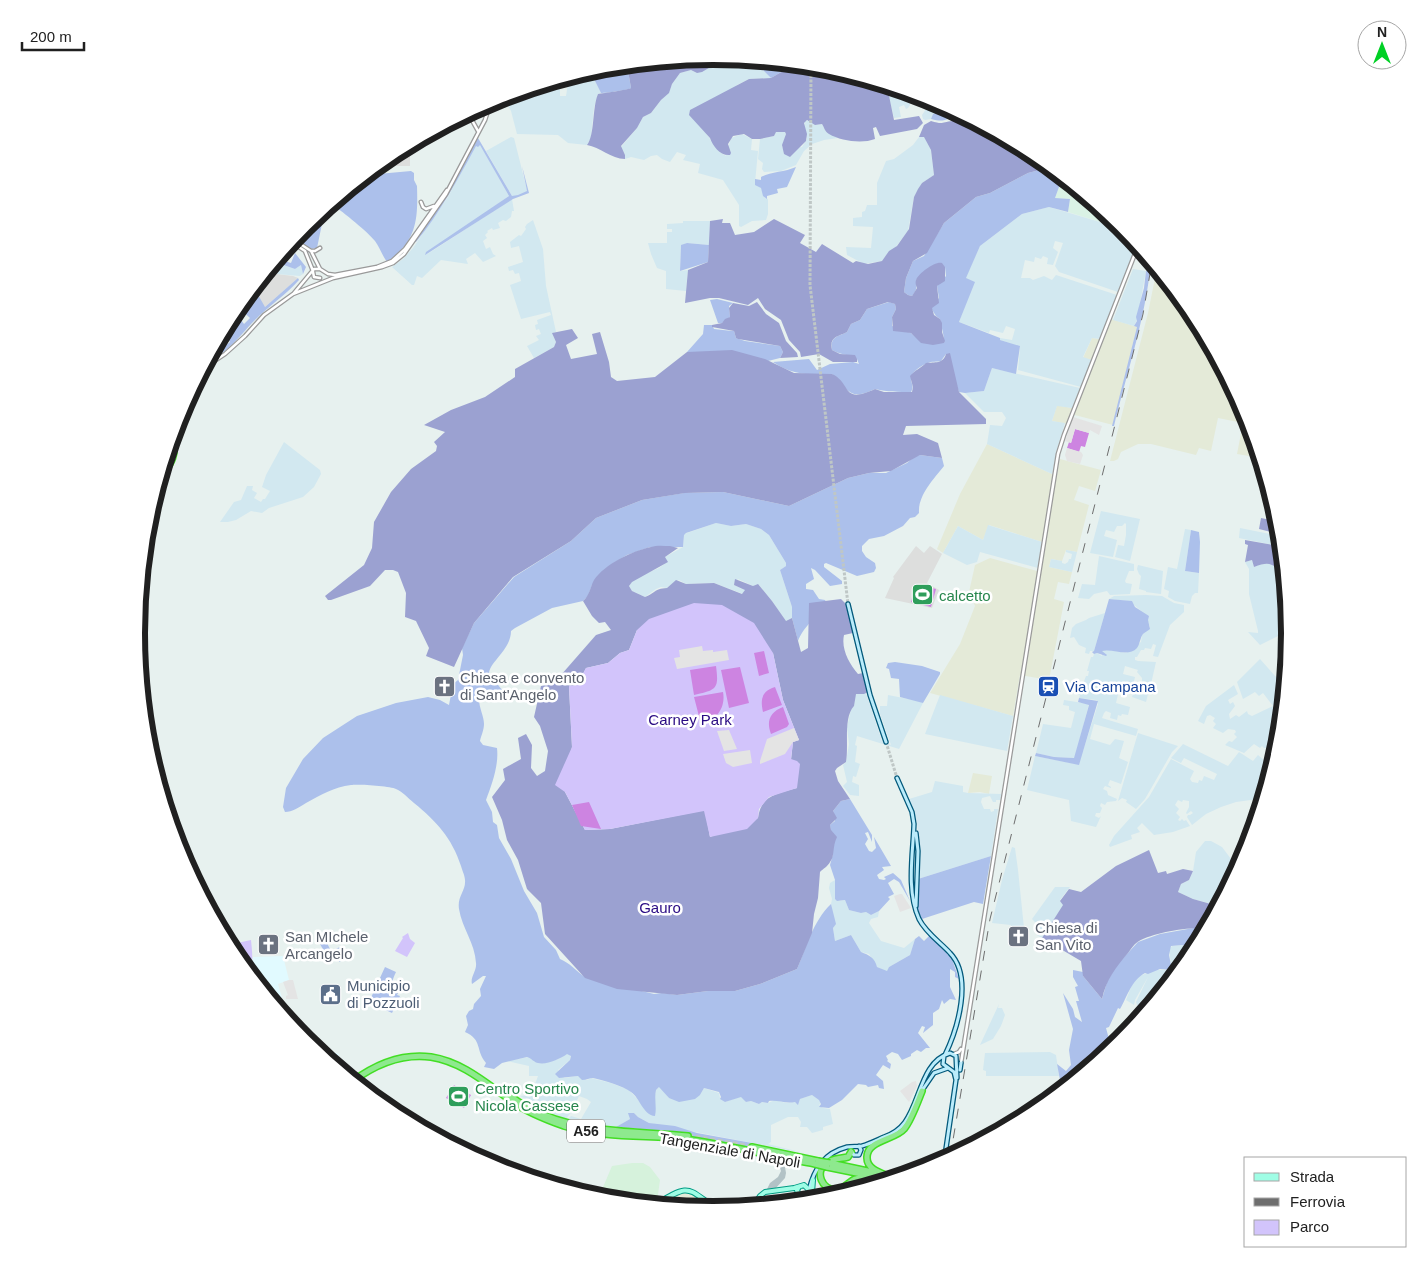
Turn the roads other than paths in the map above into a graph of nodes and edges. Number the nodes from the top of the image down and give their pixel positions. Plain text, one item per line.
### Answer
1 (489, 111) edge
2 (472, 119) edge
3 (478, 131) junction
4 (448, 189) junction
5 (421, 202) dead end
6 (435, 206) junction
7 (299, 245) edge
8 (298, 246) edge
9 (320, 248) dead end
10 (310, 251) junction
11 (1135, 253) edge
12 (321, 270) junction
13 (312, 272) junction
14 (320, 280) junction
15 (292, 294) junction
16 (215, 360) edge
17 (848, 604) tunnel mouth
18 (886, 742) tunnel mouth
19 (897, 778) tunnel mouth
20 (914, 824) junction
21 (916, 910) junction
22 (951, 1044) junction
23 (963, 1045) junction
24 (953, 1054) junction
25 (945, 1055) junction
26 (935, 1062) junction
27 (959, 1062) junction
28 (948, 1068) junction
29 (929, 1070) junction
30 (938, 1071) junction
31 (934, 1074) junction
32 (357, 1076) edge
33 (357, 1077) edge
34 (955, 1085) junction
35 (922, 1090) junction
36 (916, 1099) junction
37 (688, 1136) tunnel mouth
38 (867, 1144) junction
39 (859, 1146) junction
40 (752, 1147) tunnel mouth
41 (852, 1149) junction
42 (861, 1151) junction
43 (945, 1152) edge
44 (816, 1163) junction
45 (828, 1165) junction
46 (886, 1175) joint
47 (875, 1177) junction
48 (813, 1178) junction
49 (878, 1178) edge
50 (801, 1186) junction
51 (844, 1187) edge
52 (833, 1189) edge
53 (808, 1193) joint
54 (812, 1193) edge
55 (799, 1196) edge
56 (663, 1200) edge
57 (757, 1200) edge
58 (708, 1202) edge

1 - 3 street
2 - 3 street
3 - 4 street
4 - 6 street
4 - 14 street
5 - 6 street
6 - 12 street
7 - 10 street
8 - 13 street
9 - 10 street
10 - 12 street
11 - 23 street
12 - 13 street
12 - 14 street
13 - 14 street
13 - 15 street
14 - 15 street
15 - 16 street
17 - 18 main road
19 - 20 main road
20 - 21 main road
20 - 21 main road
21 - 22 main road
22 - 24 main road
22 - 25 main road
23 - 24 street
23 - 27 street
24 - 25 main road
24 - 27 main road
25 - 26 main road
25 - 28 main road
26 - 29 main road
26 - 30 main road
27 - 28 main road
27 - 34 main road
28 - 30 main road
28 - 34 main road
29 - 31 main road
29 - 36 main road
30 - 31 main road
31 - 35 main road
32 - 37 highway, Tangenziale di Napoli / A56
33 - 44 highway, Tangenziale di Napoli / A56
34 - 43 main road
35 - 36 main road
35 - 46 highway
36 - 38 main road
38 - 39 main road
38 - 42 main road
39 - 41 main road
39 - 42 main road
40 - 44 highway, Tangenziale di Napoli / A56
41 - 42 main road
41 - 48 main road
41 - 52 highway
44 - 45 highway, Tangenziale di Napoli / A56, bridge
45 - 46 highway, Tangenziale di Napoli / A56
45 - 47 highway, Tangenziale di Napoli / A56
47 - 49 highway, Tangenziale di Napoli / A56
47 - 51 highway
48 - 50 main road
48 - 53 main road
48 - 54 main road
50 - 53 main road
50 - 55 main road
50 - 57 main road
56 - 58 main road

